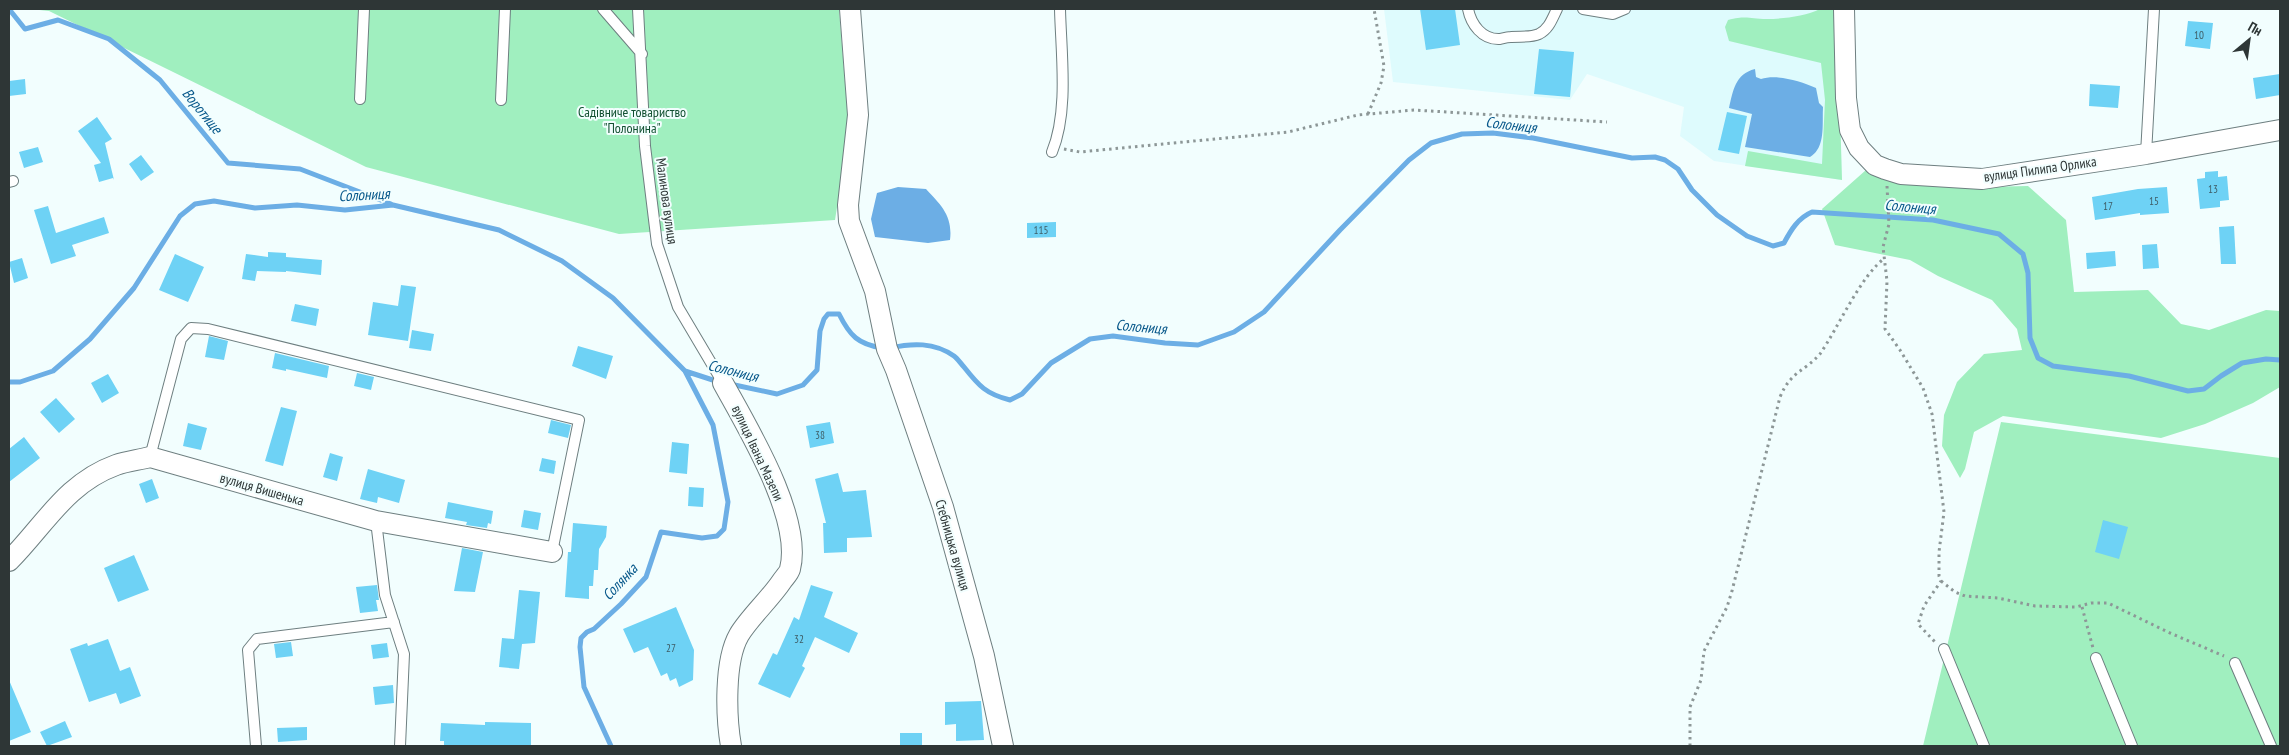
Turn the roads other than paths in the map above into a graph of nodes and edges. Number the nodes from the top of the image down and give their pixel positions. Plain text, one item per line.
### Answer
1 (364, 9) edge
2 (505, 9) edge
3 (603, 9) edge
4 (638, 9) edge
5 (850, 9) edge
6 (1060, 9) edge
7 (1468, 9) edge
8 (1556, 9) edge
9 (1583, 9) edge
10 (1624, 9) edge
11 (1844, 9) edge
12 (2154, 9) edge
13 (642, 54) junction
14 (360, 99) dead end
15 (501, 100) dead end
16 (2280, 130) edge
17 (1054, 148) road end
18 (2146, 154) junction
19 (723, 383) joint
20 (150, 457) junction
21 (376, 521) junction
22 (552, 552) joint
23 (9, 561) edge
24 (394, 622) junction
25 (1944, 649) road end
26 (2096, 658) road end
27 (2236, 663) road end
28 (256, 746) edge
29 (400, 746) edge
30 (731, 746) edge
31 (1003, 746) edge
32 (1984, 746) edge
33 (2132, 746) edge
34 (2271, 746) edge

1 - 14 lane
2 - 15 lane
3 - 13 lane
4 - 13 lane, Малинова вулиця
5 - 31 street, Стебницька вулиця
6 - 17 lane
7 - 8 lane
9 - 10 lane
11 - 18 street, вулиця Пилипа Орлика
12 - 18 lane
13 - 19 lane, Малинова вулиця
16 - 18 street, вулиця Пилипа Орлика
19 - 30 street, вулиця Івана Мазепи
20 - 21 street, вулиця Вишенька
20 - 22 lane
20 - 23 street, вулиця Вишенька
21 - 22 street, вулиця Вишенька
21 - 24 lane
24 - 28 lane
24 - 29 lane
25 - 32 lane
26 - 33 lane
27 - 34 lane

